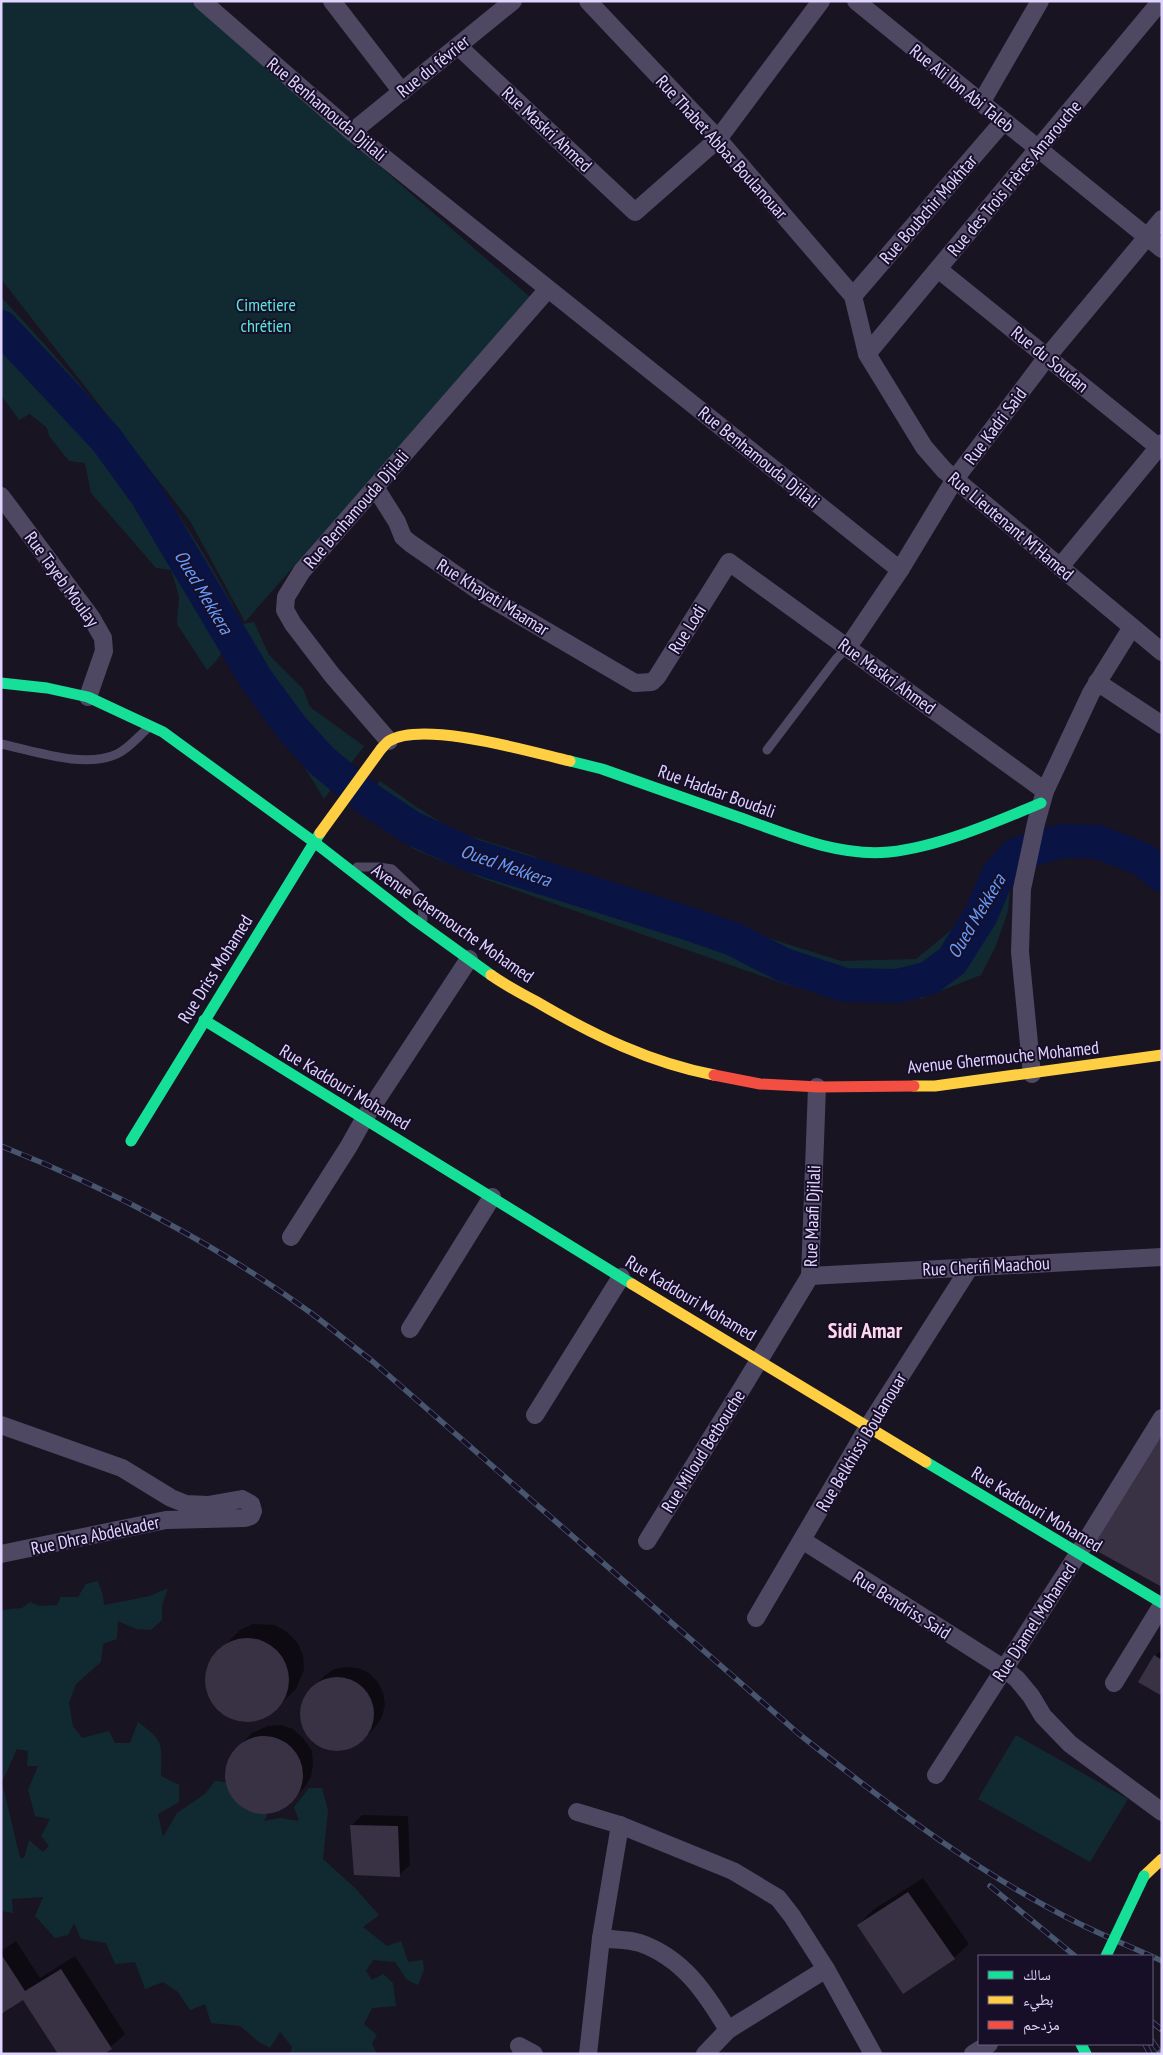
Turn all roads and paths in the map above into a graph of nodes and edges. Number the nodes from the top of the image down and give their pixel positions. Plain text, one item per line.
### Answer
1 (202, 1) edge
2 (332, 1) edge
3 (513, 1) edge
4 (588, 1) edge
5 (822, 1) edge
6 (856, 1) edge
7 (1040, 1) edge
8 (1161, 1) edge
9 (458, 46) junction
10 (402, 92) junction
11 (981, 103) junction
12 (1003, 122) junction
13 (352, 132) junction
14 (718, 139) junction
15 (1039, 148) junction
16 (1162, 219) edge
17 (1147, 237) junction
18 (1162, 250) edge
19 (938, 269) junction
20 (548, 289) junction
21 (853, 296) junction
22 (868, 354) junction
23 (1047, 357) junction
24 (1161, 447) edge
25 (954, 479) junction
26 (374, 488) junction
27 (1, 496) edge
28 (729, 562) joint
29 (1060, 567) junction
30 (900, 570) junction
31 (1132, 627) junction
32 (848, 647) junction
33 (1162, 652) edge
34 (635, 682) joint
35 (1097, 682) junction
36 (1, 683) edge
37 (88, 697) junction
38 (1162, 725) edge
39 (150, 726) junction
40 (1, 744) edge
41 (385, 745) junction
42 (767, 750) dead end
43 (1043, 797) junction
44 (314, 842) junction
45 (347, 868) junction
46 (423, 927) junction
47 (469, 960) junction
48 (204, 1020) junction
49 (1162, 1055) edge
50 (1032, 1074) junction
51 (817, 1087) junction
52 (364, 1119) junction
53 (131, 1141) dead end
54 (492, 1197) junction
55 (291, 1237) dead end
56 (1162, 1257) edge
57 (970, 1267) junction
58 (810, 1276) junction
59 (621, 1277) junction
60 (410, 1329) dead end
61 (759, 1360) junction
62 (535, 1415) dead end
63 (1162, 1418) edge
64 (1, 1425) edge
65 (868, 1427) junction
66 (802, 1540) junction
67 (647, 1541) dead end
68 (1, 1554) edge
69 (1078, 1554) junction
70 (1162, 1604) edge
71 (756, 1618) dead end
72 (1004, 1668) junction
73 (1114, 1683) dead end
74 (936, 1775) dead end
75 (576, 1812) dead end
76 (1162, 1812) edge
77 (620, 1825) junction
78 (1162, 1859) edge
79 (602, 1938) junction
80 (1106, 1955) edge
81 (826, 1969) junction
82 (728, 2030) junction
83 (987, 2045) edge
84 (588, 2054) edge
85 (704, 2054) edge
86 (873, 2054) edge
87 (973, 2054) edge

1 - 13 street, Rue Benhamouda Djilali
2 - 10 street
3 - 9 street, Rue du février
4 - 14 street, Rue Thabet Abbas Boulanouar
5 - 14 street
6 - 11 street, Rue Ali Ibn Abi Taleb
7 - 11 street
8 - 15 street, Rue des Trois Frères Amarouche
9 - 10 street, Rue du février
9 - 14 street, Rue Maskri Ahmed
10 - 13 street, Rue du février
11 - 12 street, Rue Ali Ibn Abi Taleb
12 - 15 street, Rue Ali Ibn Abi Taleb
12 - 21 street, Rue Boubchir Mokhtar
13 - 20 street, Rue Benhamouda Djilali
14 - 21 street, Rue Thabet Abbas Boulanouar
15 - 17 street, Rue Ali Ibn Abi Taleb
15 - 19 street, Rue des Trois Frères Amarouche
16 - 17 street, Rue Kadri Said
17 - 18 street, Rue Ali Ibn Abi Taleb
17 - 23 street, Rue Kadri Said
19 - 22 street, Rue des Trois Frères Amarouche
19 - 23 street, Rue du Soudan
20 - 26 street, Rue Benhamouda Djilali
20 - 30 street, Rue Benhamouda Djilali
21 - 22 street, Rue Lieutenant M'Hamed
22 - 25 street, Rue Lieutenant M'Hamed
23 - 24 street, Rue du Soudan
23 - 25 street, Rue Kadri Said
24 - 29 street
25 - 29 street, Rue Lieutenant M'Hamed
25 - 30 street, Rue Kadri Said
26 - 34 street, Rue Khayati Maamar
26 - 41 street, Rue Benhamouda Djilali
27 - 37 street, Rue Tayeb Moulay
28 - 32 street, Rue Maskri Ahmed
28 - 34 street, Rue Lodi
29 - 31 street, Rue Lieutenant M'Hamed
30 - 32 street, Rue Kadri Said
31 - 33 street, Rue Lieutenant M'Hamed
31 - 35 street
32 - 42 lane
32 - 43 street, Rue Maskri Ahmed
35 - 38 street
35 - 43 street
36 - 37 street, Avenue Ghermouche Mohamed
37 - 39 street, Avenue Ghermouche Mohamed
39 - 40 lane
39 - 44 street, Avenue Ghermouche Mohamed
41 - 43 street, Rue Haddar Boudali
41 - 44 street, Rue Driss Mohamed
43 - 50 street
44 - 45 street, Avenue Ghermouche Mohamed
44 - 48 street, Rue Driss Mohamed
45 - 46 street, Avenue Ghermouche Mohamed
45 - 46 lane
46 - 47 street, Avenue Ghermouche Mohamed
47 - 51 street, Avenue Ghermouche Mohamed
47 - 52 street
48 - 52 street, Rue Kaddouri Mohamed
48 - 53 street, Rue Driss Mohamed
49 - 50 street, Avenue Ghermouche Mohamed
50 - 51 street, Avenue Ghermouche Mohamed
51 - 58 street, Rue Maafi Djilali
52 - 54 street, Rue Kaddouri Mohamed
52 - 55 street
54 - 59 street, Rue Kaddouri Mohamed
54 - 60 street
56 - 57 street, Rue Cherifi Maachou
57 - 58 street, Rue Cherifi Maachou
57 - 65 street, Rue Belkhissi Boulanouar
58 - 61 street, Rue Maafi Djilali
59 - 61 street, Rue Kaddouri Mohamed
59 - 62 street
61 - 65 street, Rue Kaddouri Mohamed
61 - 67 street, Rue Miloud Betbouche
63 - 69 street, Rue Djamel Mohamed
64 - 68 street, Rue Dhra Abdelkader
65 - 66 street, Rue Belkhissi Boulanouar
65 - 69 street, Rue Kaddouri Mohamed
66 - 71 street, Rue Belkhissi Boulanouar
66 - 72 street, Rue Bendriss Said
69 - 70 street, Rue Kaddouri Mohamed
69 - 72 street, Rue Djamel Mohamed
70 - 73 street
72 - 74 street, Rue Djamel Mohamed
72 - 76 street, Rue Bendriss Said
75 - 77 street
77 - 79 street
77 - 81 street
78 - 80 street, bridge
79 - 82 street
79 - 84 street
81 - 82 street
81 - 86 street
82 - 85 street
83 - 87 street

